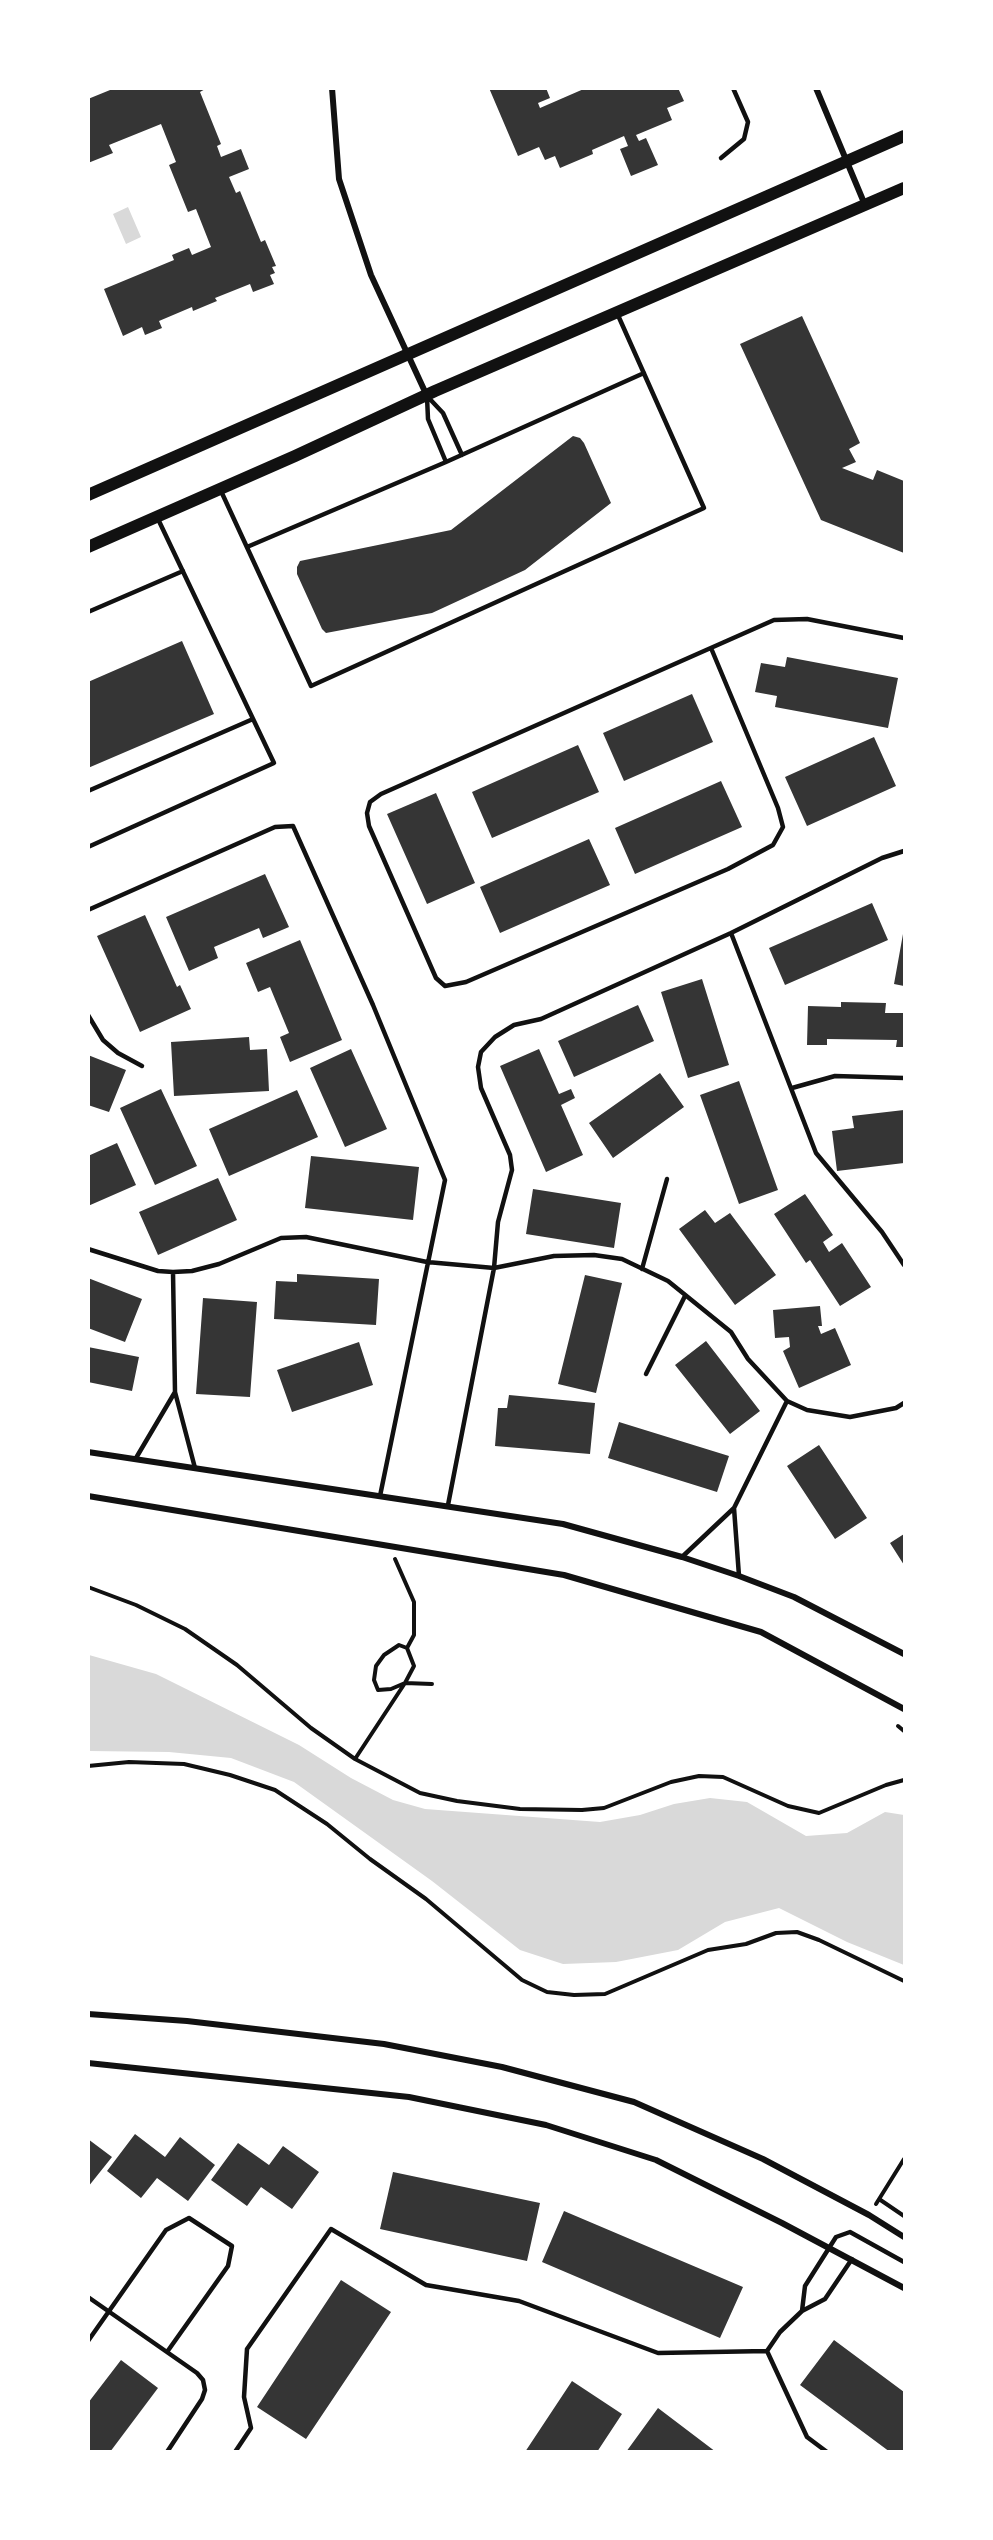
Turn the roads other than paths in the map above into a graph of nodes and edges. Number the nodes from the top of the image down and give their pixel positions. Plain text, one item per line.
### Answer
1 (332, 88) edge
2 (733, 88) edge
3 (816, 88) edge
4 (904, 136) edge
5 (721, 158) dead end
6 (846, 163) junction
7 (904, 188) edge
8 (865, 205) junction
9 (617, 312) junction
10 (408, 356) junction
11 (644, 373) junction
12 (427, 396) junction
13 (462, 455) junction
14 (446, 462) junction
15 (220, 489) junction
16 (88, 495) edge
17 (157, 516) junction
18 (88, 547) edge
19 (247, 547) junction
20 (183, 571) junction
21 (88, 612) edge
22 (904, 638) edge
23 (711, 648) junction
24 (253, 718) junction
25 (88, 791) edge
26 (88, 847) edge
27 (904, 851) edge
28 (88, 910) edge
29 (731, 933) junction
30 (88, 1015) edge
31 (142, 1066) dead end
32 (904, 1078) edge
33 (792, 1088) junction
34 (667, 1179) dead end
35 (88, 1249) edge
36 (427, 1262) junction
37 (904, 1265) edge
38 (494, 1268) junction
39 (642, 1269) junction
40 (173, 1272) junction
41 (685, 1296) junction
42 (646, 1374) dead end
43 (175, 1392) junction
44 (787, 1401) junction
45 (904, 1403) edge
46 (88, 1452) edge
47 (136, 1458) junction
48 (195, 1468) junction
49 (88, 1496) edge
50 (380, 1496) junction
51 (448, 1505) junction
52 (734, 1509) junction
53 (682, 1557) junction
54 (740, 1576) junction
55 (904, 1654) edge
56 (904, 1709) edge
57 (88, 2014) edge
58 (88, 2063) edge
59 (904, 2237) edge
60 (829, 2247) junction
61 (852, 2259) junction
62 (904, 2262) edge
63 (904, 2288) edge
64 (88, 2296) edge
65 (108, 2311) junction
66 (802, 2311) junction
67 (88, 2341) edge
68 (767, 2351) junction
69 (167, 2352) junction
70 (167, 2451) edge
71 (235, 2451) edge
72 (827, 2451) edge

1 - 10 street
2 - 5 lane
3 - 6 street
4 - 6 main road
6 - 8 street
6 - 10 main road
7 - 8 main road
8 - 9 main road
9 - 11 lane
9 - 12 main road
10 - 12 street
10 - 16 main road
11 - 13 lane
11 - 19 lane
12 - 13 lane
12 - 14 lane
12 - 15 main road
13 - 14 lane
14 - 19 lane
15 - 17 main road
15 - 19 lane
17 - 18 main road
17 - 20 lane
20 - 21 lane
20 - 24 lane
22 - 23 lane
23 - 23 lane
24 - 25 lane
24 - 26 lane
27 - 29 lane
28 - 36 lane
29 - 33 lane
29 - 38 lane
30 - 31 lane
32 - 33 lane
33 - 37 lane
34 - 39 lane
35 - 40 lane
36 - 38 lane
36 - 40 lane
36 - 50 lane
38 - 39 lane
38 - 51 lane
39 - 41 lane
40 - 43 lane
41 - 42 lane
41 - 44 lane
43 - 47 lane
43 - 48 lane
44 - 45 lane
44 - 52 lane
46 - 47 street
47 - 48 street
48 - 50 street
49 - 56 street
50 - 51 street
51 - 53 street
52 - 53 lane
52 - 54 lane
53 - 54 street
54 - 55 street
57 - 59 street
58 - 60 street
60 - 61 street
60 - 62 lane
60 - 66 lane
61 - 63 street
61 - 66 lane
64 - 65 lane
65 - 67 lane
65 - 69 lane
65 - 69 lane
66 - 68 lane
68 - 71 lane
68 - 72 lane
69 - 70 lane

